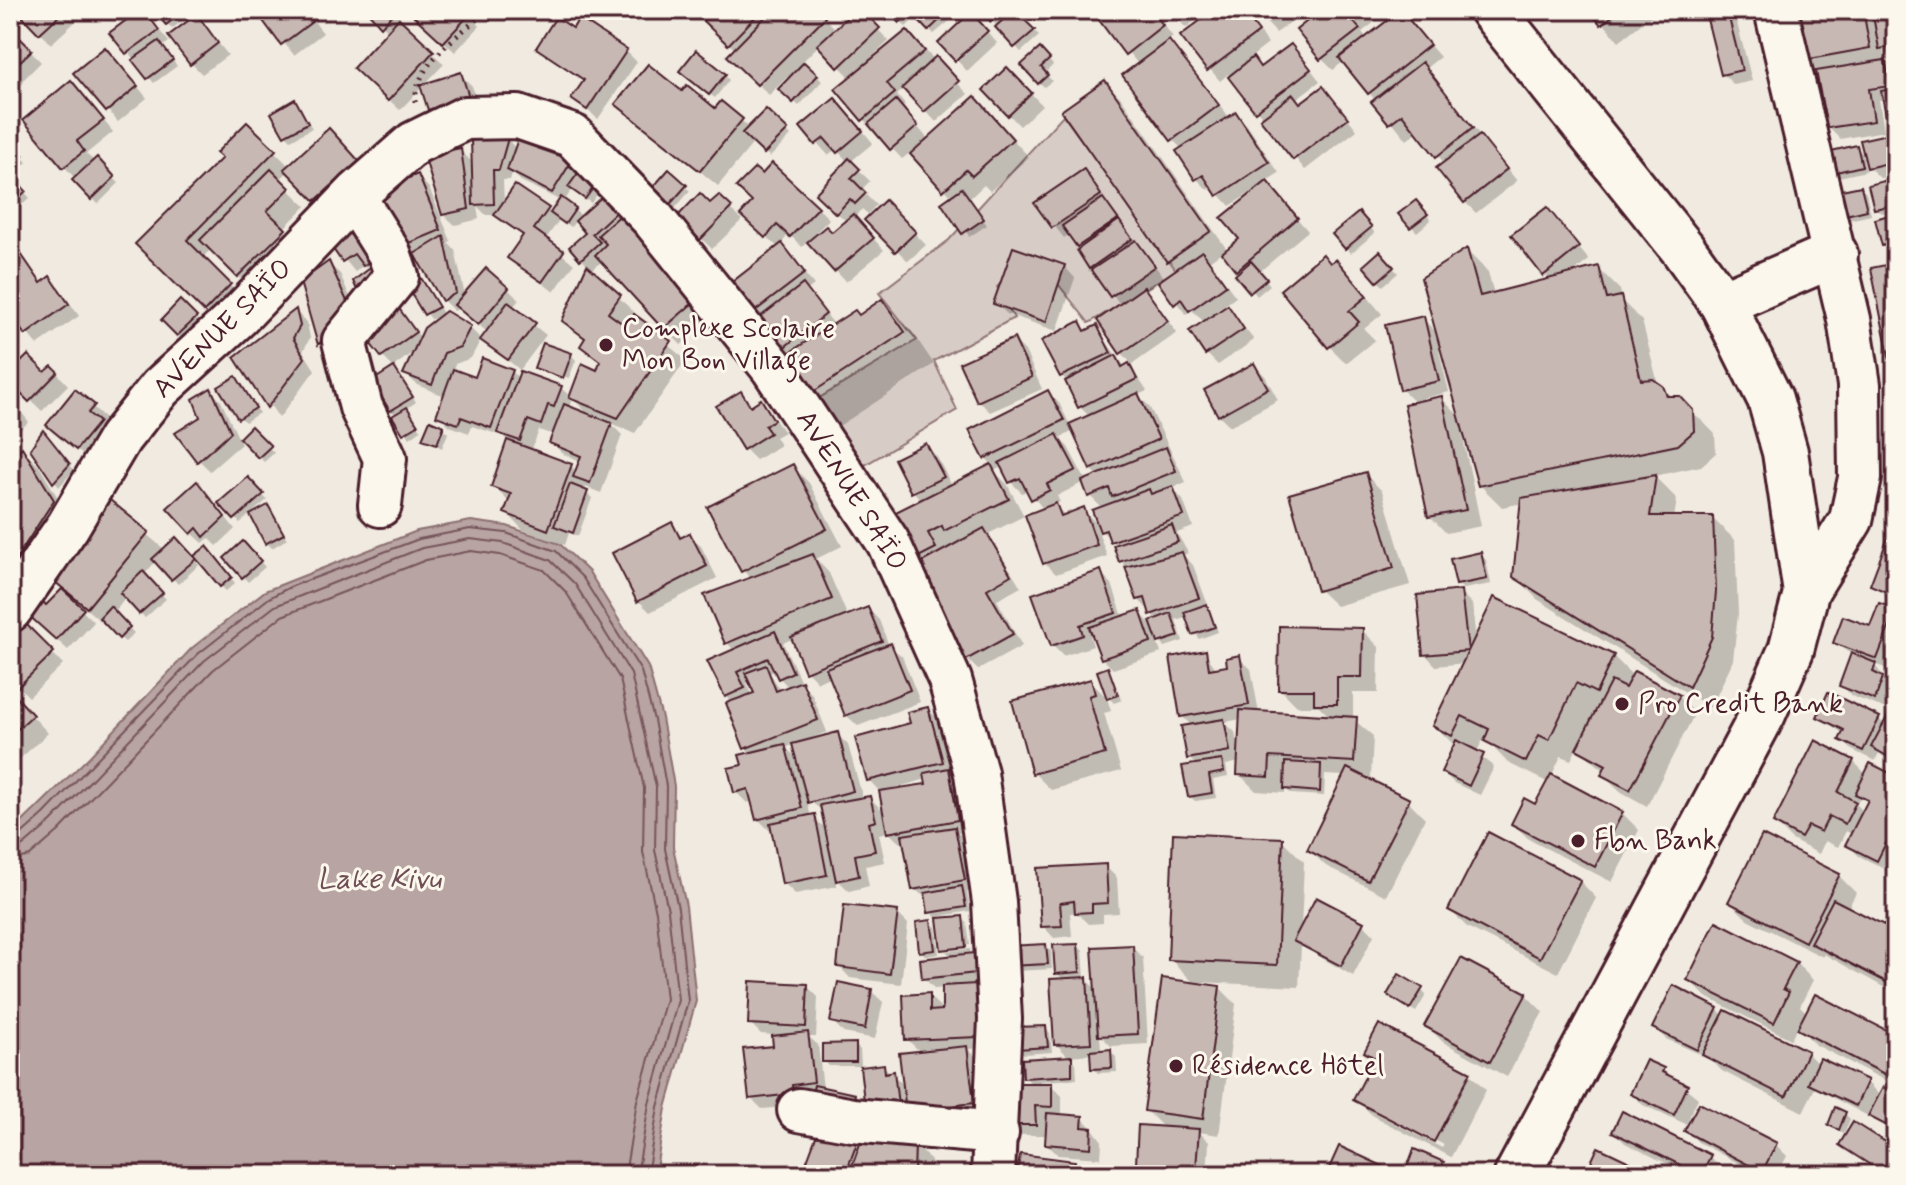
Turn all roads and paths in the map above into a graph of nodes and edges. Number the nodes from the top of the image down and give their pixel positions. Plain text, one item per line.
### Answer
1 (487, 10) edge
2 (1492, 10) edge
3 (1776, 10) edge
4 (414, 143) junction
5 (354, 197) junction
6 (1835, 254) junction
7 (1722, 303) junction
8 (380, 505) dead end
9 (1806, 593) junction
10 (10, 610) edge
11 (799, 1110) dead end
12 (997, 1133) junction
13 (993, 1175) edge
14 (1517, 1175) edge

1 - 4 path
2 - 7 main road
3 - 6 street
4 - 5 street, AVENUE SAÏO
4 - 12 street, AVENUE SAÏO
5 - 8 street
5 - 10 street, AVENUE SAÏO
6 - 7 main road
6 - 9 street
7 - 9 main road
9 - 14 main road
11 - 12 street
12 - 13 street, AVENUE SAÏO

